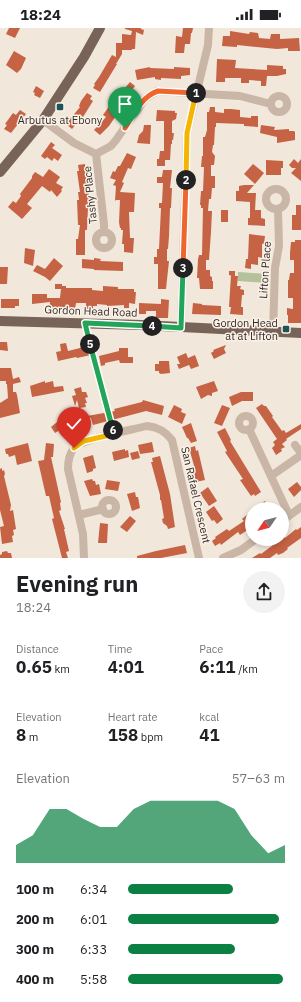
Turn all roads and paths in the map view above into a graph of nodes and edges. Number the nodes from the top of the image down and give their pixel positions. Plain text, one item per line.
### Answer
1 (100, 28) edge
2 (209, 28) edge
3 (196, 93) junction
4 (271, 104) dead end
5 (43, 120) junction
6 (96, 154) junction
7 (0, 172) edge
8 (278, 209) dead end
9 (104, 232) dead end
10 (0, 321) edge
11 (85, 323) junction
12 (181, 328) junction
13 (273, 332) junction
14 (301, 333) edge
15 (249, 429) dead end
16 (114, 434) junction
17 (295, 445) dead end
18 (301, 454) edge
19 (271, 476) junction
20 (283, 502) edge
21 (301, 507) edge
22 (103, 509) dead end
23 (79, 515) junction
24 (289, 516) edge
25 (246, 546) edge
26 (84, 558) edge
27 (199, 558) edge
28 (223, 558) edge

1 - 5 main road
2 - 3 street
3 - 4 street
3 - 6 street
3 - 12 street
5 - 6 street
5 - 7 main road
6 - 9 street, Tashy Place
8 - 13 street, Lifton Place
10 - 11 main road, Gordon Head Road
11 - 12 main road, Gordon Head Road
11 - 16 path
12 - 13 main road, Gordon Head Road
13 - 14 main road, Gordon Head Road
15 - 19 street
16 - 23 street, San Rafael Crescent
16 - 27 street, San Rafael Crescent
17 - 18 street
18 - 19 street
19 - 20 street
21 - 24 street
22 - 23 street
23 - 26 street, San Rafael Crescent
25 - 28 street

